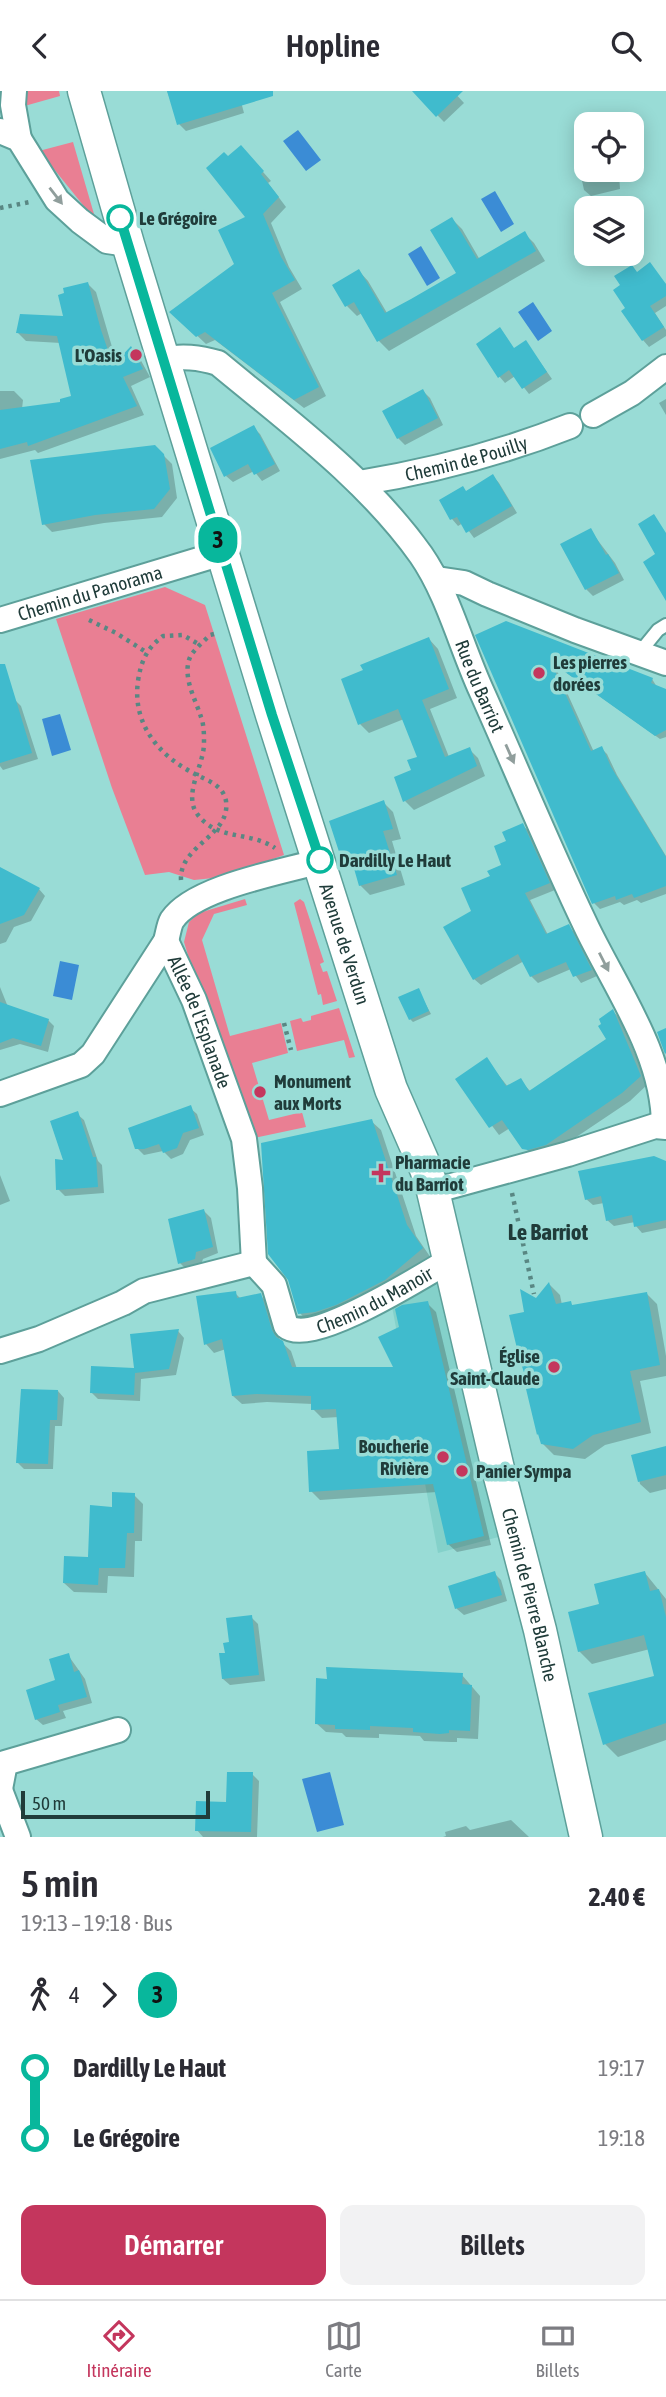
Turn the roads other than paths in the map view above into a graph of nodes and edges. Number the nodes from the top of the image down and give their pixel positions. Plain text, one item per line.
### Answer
1 (14, 91) edge
2 (84, 91) edge
3 (9, 135) edge
4 (128, 244) junction
5 (163, 359) junction
6 (666, 367) edge
7 (593, 415) dead end
8 (570, 426) dead end
9 (359, 483) junction
10 (222, 553) junction
11 (437, 579) junction
12 (0, 620) edge
13 (666, 625) edge
14 (640, 652) junction
15 (666, 663) edge
16 (320, 861) junction
17 (166, 941) junction
18 (0, 1094) edge
19 (665, 1126) edge
20 (433, 1191) junction
21 (450, 1260) junction
22 (244, 1265) junction
23 (0, 1351) edge
24 (118, 1730) dead end
25 (0, 1789) edge
26 (18, 1837) edge
27 (586, 1837) edge

1 - 3 street
2 - 4 street, Avenue de Verdun
3 -> 4 street
4 - 5 street, Avenue de Verdun
5 - 9 street, Rue du Barriot
5 - 10 street, Avenue de Verdun
6 - 7 street
8 - 9 street, Chemin de Pouilly
9 - 11 street, Rue du Barriot
10 - 12 street, Chemin du Panorama
10 - 16 street, Avenue de Verdun
11 - 14 street
11 -> 19 street, Rue du Barriot
13 - 14 lane
14 - 15 street
16 - 17 street, Allée de l'Esplanade
16 - 20 street, Avenue de Verdun
17 - 18 street
17 - 22 street, Allée de l'Esplanade
19 - 20 street
20 - 21 street, Chemin de Pierre Blanche
21 - 22 street, Chemin du Manoir
21 - 27 street, Chemin de Pierre Blanche
22 - 23 street
24 - 25 street
25 - 26 street

